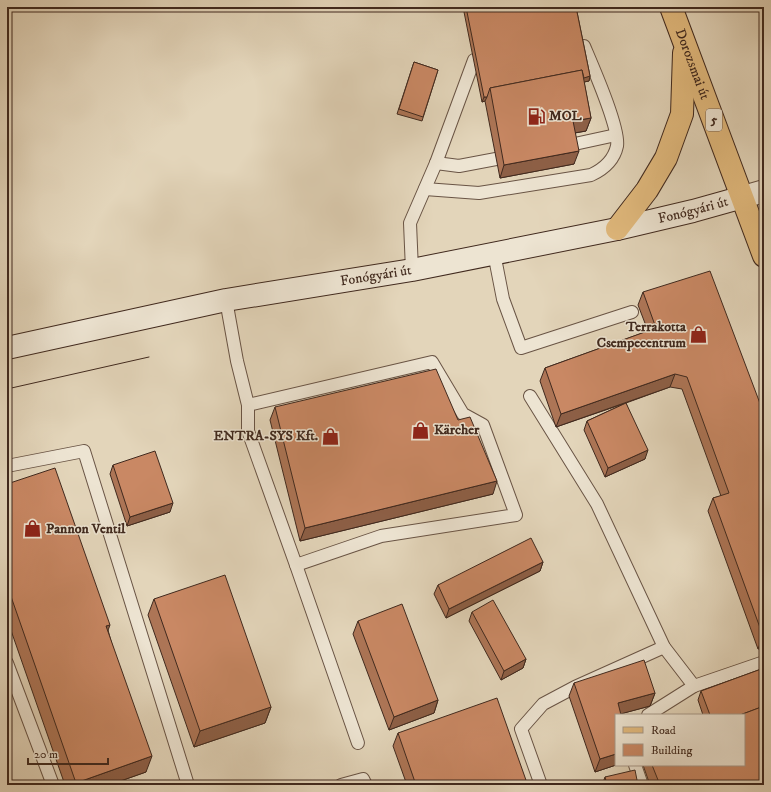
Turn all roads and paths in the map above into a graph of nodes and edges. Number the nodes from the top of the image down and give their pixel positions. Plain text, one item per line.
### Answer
1 (671, 7) edge
2 (685, 44) junction
3 (584, 46) edge
4 (474, 60) edge
5 (616, 135) junction
6 (570, 144) edge
7 (496, 159) dead end
8 (436, 163) junction
9 (425, 189) junction
10 (764, 191) edge
11 (743, 197) junction
12 (617, 229) junction
13 (494, 253) junction
14 (764, 256) edge
15 (412, 270) junction
16 (226, 300) junction
17 (632, 312) dead end
18 (7, 348) edge
19 (530, 396) dead end
20 (248, 405) junction
21 (7, 466) edge
22 (296, 565) junction
23 (664, 647) junction
24 (764, 662) edge
25 (7, 663) edge
26 (694, 686) junction
27 (650, 714) edge
28 (358, 743) dead end
29 (635, 766) edge
30 (53, 785) edge
31 (188, 785) edge
32 (341, 785) edge
33 (366, 785) edge
34 (541, 785) edge
35 (642, 785) edge

1 - 2 main road, Dorozsmai út / 5
2 - 11 main road, Dorozsmai út / 5
2 - 12 main road
3 - 5 lane
4 - 8 lane
5 - 6 lane
5 - 9 lane
7 - 8 lane
8 - 9 lane
9 - 15 lane
10 - 11 street, Fonógyári út
11 - 12 street, Fonógyári út
11 - 14 main road, Dorozsmai út / 5
12 - 13 street, Fonógyári út
13 - 15 street, Fonógyári út
13 - 17 lane
15 - 16 street, Fonógyári út
16 - 18 street, Fonógyári út
16 - 20 lane
19 - 23 lane
20 - 22 lane
20 - 22 lane
21 - 31 lane
22 - 28 lane
23 - 26 lane
23 - 34 lane
24 - 26 lane
25 - 30 lane
26 - 27 lane
29 - 35 lane
32 - 33 lane

